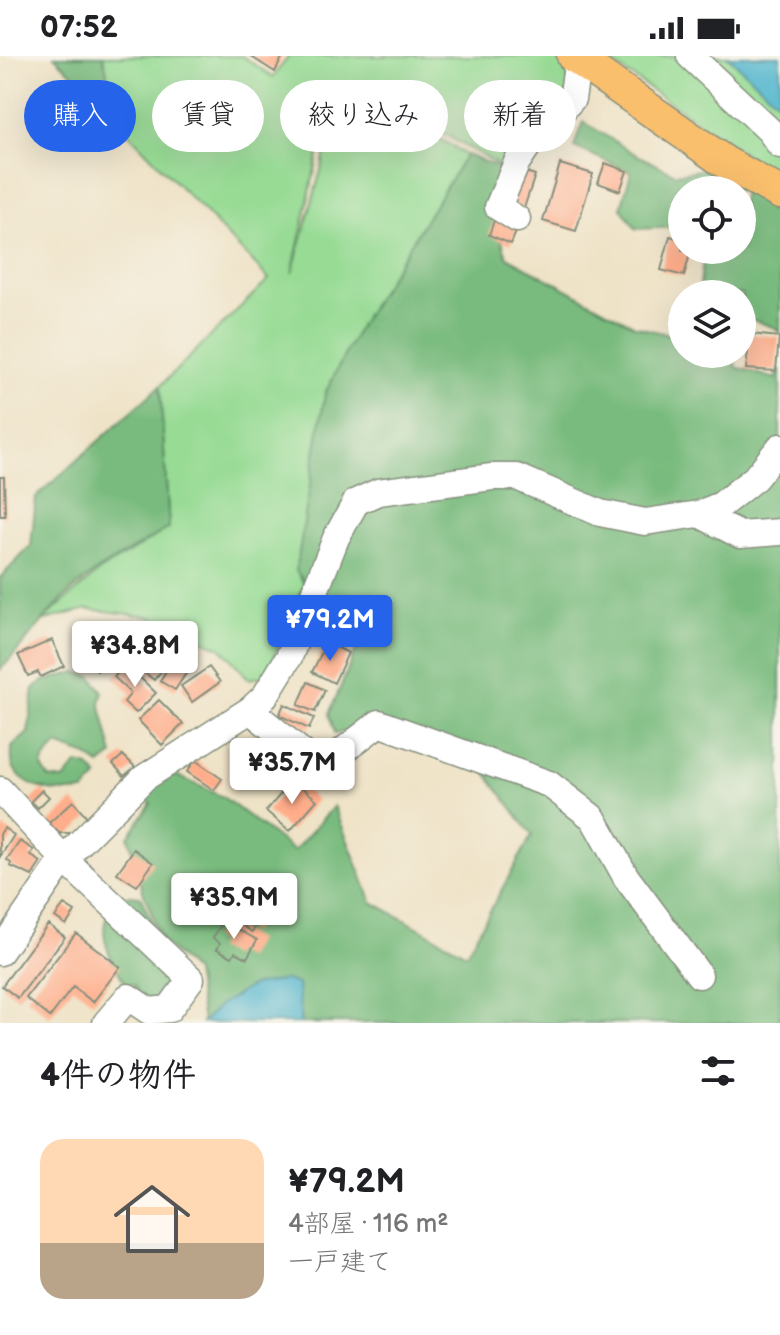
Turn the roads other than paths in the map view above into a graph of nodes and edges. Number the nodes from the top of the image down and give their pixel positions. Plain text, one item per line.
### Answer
1 (690, 56) edge
2 (576, 58) edge
3 (780, 145) edge
4 (780, 193) edge
5 (517, 219) dead end
6 (780, 447) edge
7 (699, 514) junction
8 (780, 532) edge
9 (250, 710) junction
10 (0, 790) edge
11 (64, 859) junction
12 (0, 952) edge
13 (699, 975) dead end
14 (106, 1023) edge

1 - 3 street
2 - 4 main road
2 - 5 street
6 - 7 street
7 - 8 street
7 - 9 street
9 - 11 street
9 - 13 street
10 - 11 street
11 - 12 street
11 - 14 street

